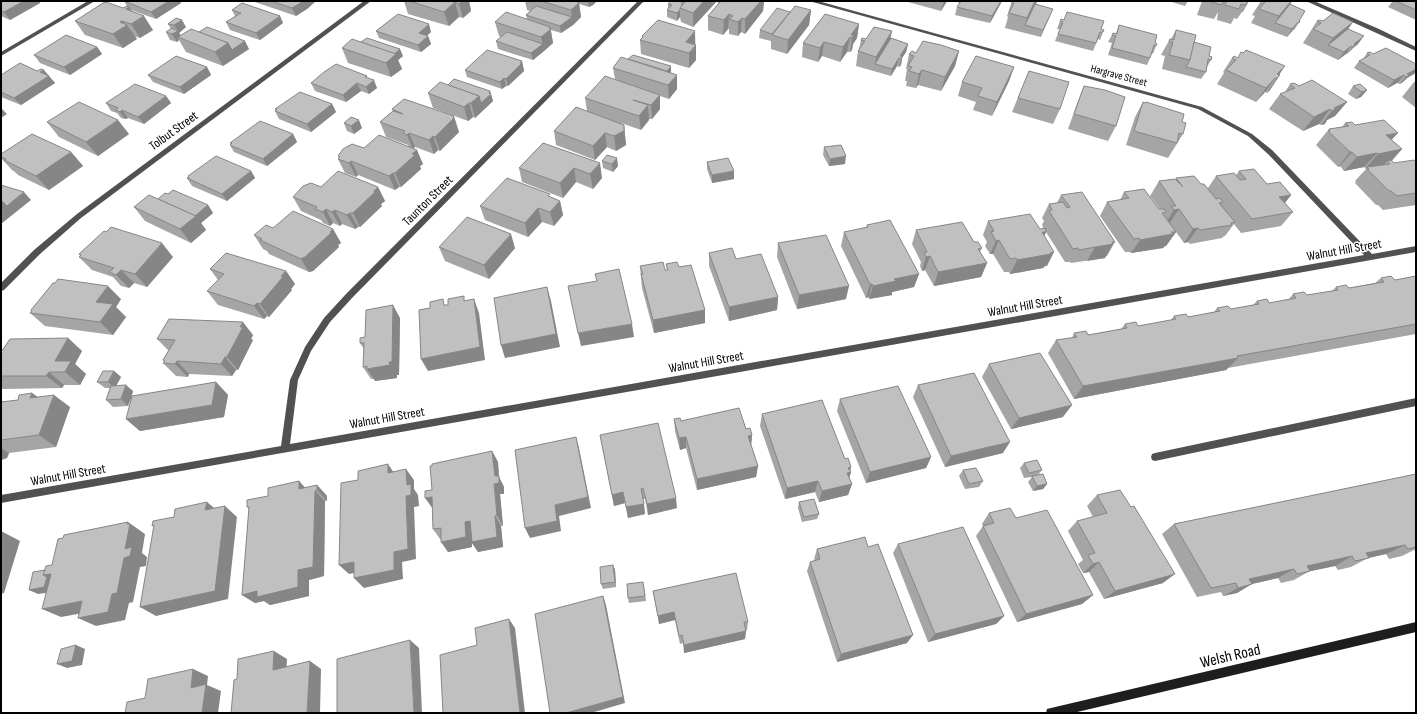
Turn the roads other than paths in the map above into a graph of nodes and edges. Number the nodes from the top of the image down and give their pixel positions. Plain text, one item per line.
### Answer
1 (92, 1) edge
2 (368, 1) edge
3 (641, 1) edge
4 (812, 1) edge
5 (1309, 1) edge
6 (1416, 49) edge
7 (1, 54) edge
8 (1416, 250) edge
9 (1370, 257) junction
10 (1, 288) edge
11 (1416, 402) edge
12 (285, 448) junction
13 (1155, 457) dead end
14 (1, 499) edge
15 (1416, 627) edge
16 (1051, 713) edge

1 - 7 street
2 - 10 street, Tolbut Street
3 - 12 street, Taunton Street
4 - 9 street, Hargrave Street
5 - 6 street
8 - 9 street, Walnut Hill Street
9 - 12 street, Walnut Hill Street
11 - 13 street
12 - 14 street, Walnut Hill Street
15 - 16 street, Welsh Road

